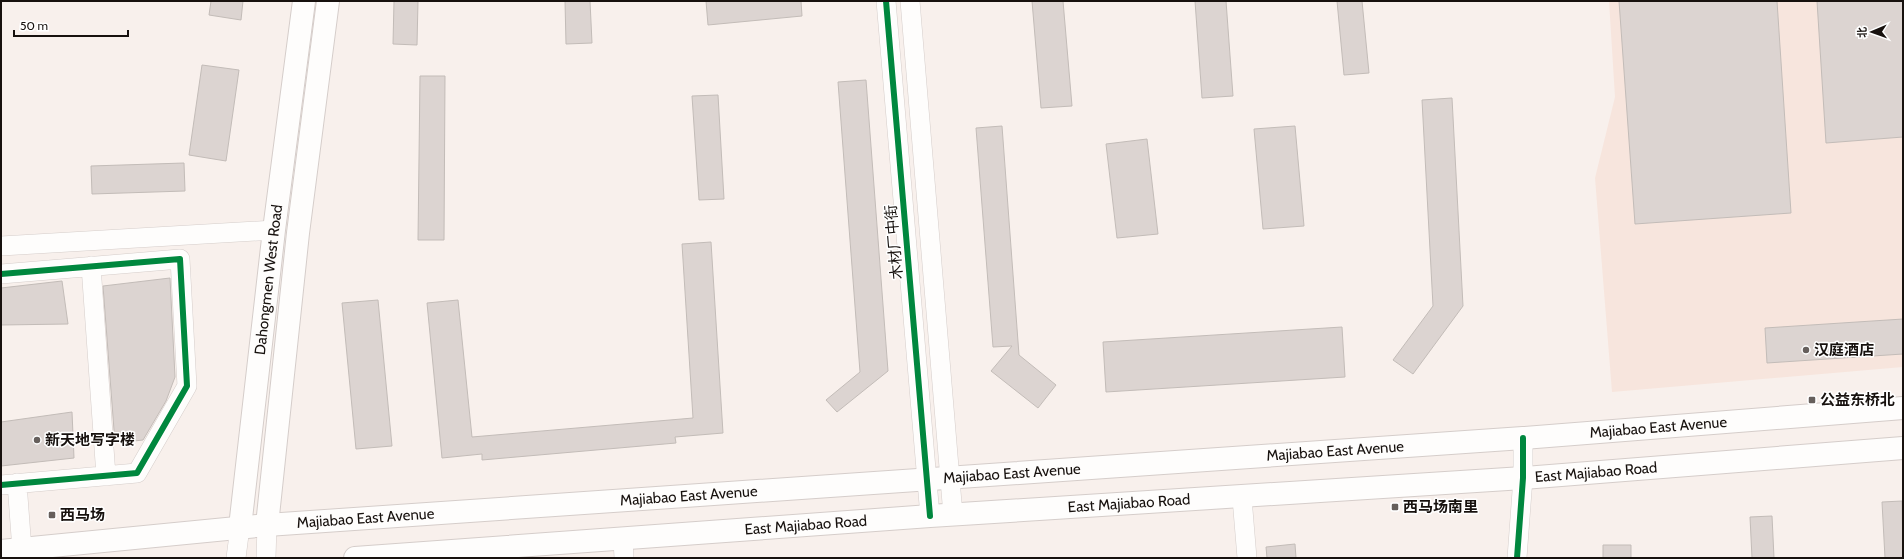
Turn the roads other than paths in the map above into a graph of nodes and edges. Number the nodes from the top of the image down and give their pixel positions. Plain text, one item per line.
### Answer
1 (304, 1) edge
2 (328, 1) edge
3 (886, 1) edge
4 (910, 1) edge
5 (274, 230) junction
6 (1, 246) edge
7 (91, 266) junction
8 (1, 274) edge
9 (1903, 408) edge
10 (1523, 438) junction
11 (1903, 448) edge
12 (106, 476) junction
13 (1523, 478) junction
14 (950, 479) junction
15 (927, 480) junction
16 (9, 484) edge
17 (1242, 498) junction
18 (953, 515) junction
19 (930, 516) junction
20 (267, 525) junction
21 (240, 527) junction
22 (624, 549) edge
23 (22, 550) junction
24 (1, 551) edge
25 (236, 558) edge
26 (266, 558) edge
27 (355, 558) edge
28 (1247, 558) edge
29 (1518, 558) edge

1 - 5 main road, Dahongmen West Road
2 - 20 main road, Dahongmen West Road
3 - 15 street, 木材厂中街
4 - 14 street
5 - 6 street
5 - 21 main road, Dahongmen West Road
7 - 8 street
7 - 12 street
7 - 12 street
9 - 10 main road, Majiabao East Avenue
10 - 13 street
10 - 14 main road, Majiabao East Avenue
11 - 13 main road, East Majiabao Road
12 - 16 street
13 - 17 main road, East Majiabao Road
13 - 29 street
14 - 15 main road, Majiabao East Avenue
14 - 18 street
15 - 19 street, 木材厂中街
15 - 20 main road, Majiabao East Avenue
16 - 23 street
17 - 18 main road, East Majiabao Road
17 - 28 street
18 - 19 main road, East Majiabao Road
19 - 22 main road, East Majiabao Road
20 - 21 main road, Majiabao East Avenue
20 - 26 street, Dahongmen West Road
21 - 23 main road, Majiabao East Avenue
21 - 25 street, Dahongmen West Road
22 - 27 main road, East Majiabao Road
23 - 24 main road, Majiabao East Avenue

